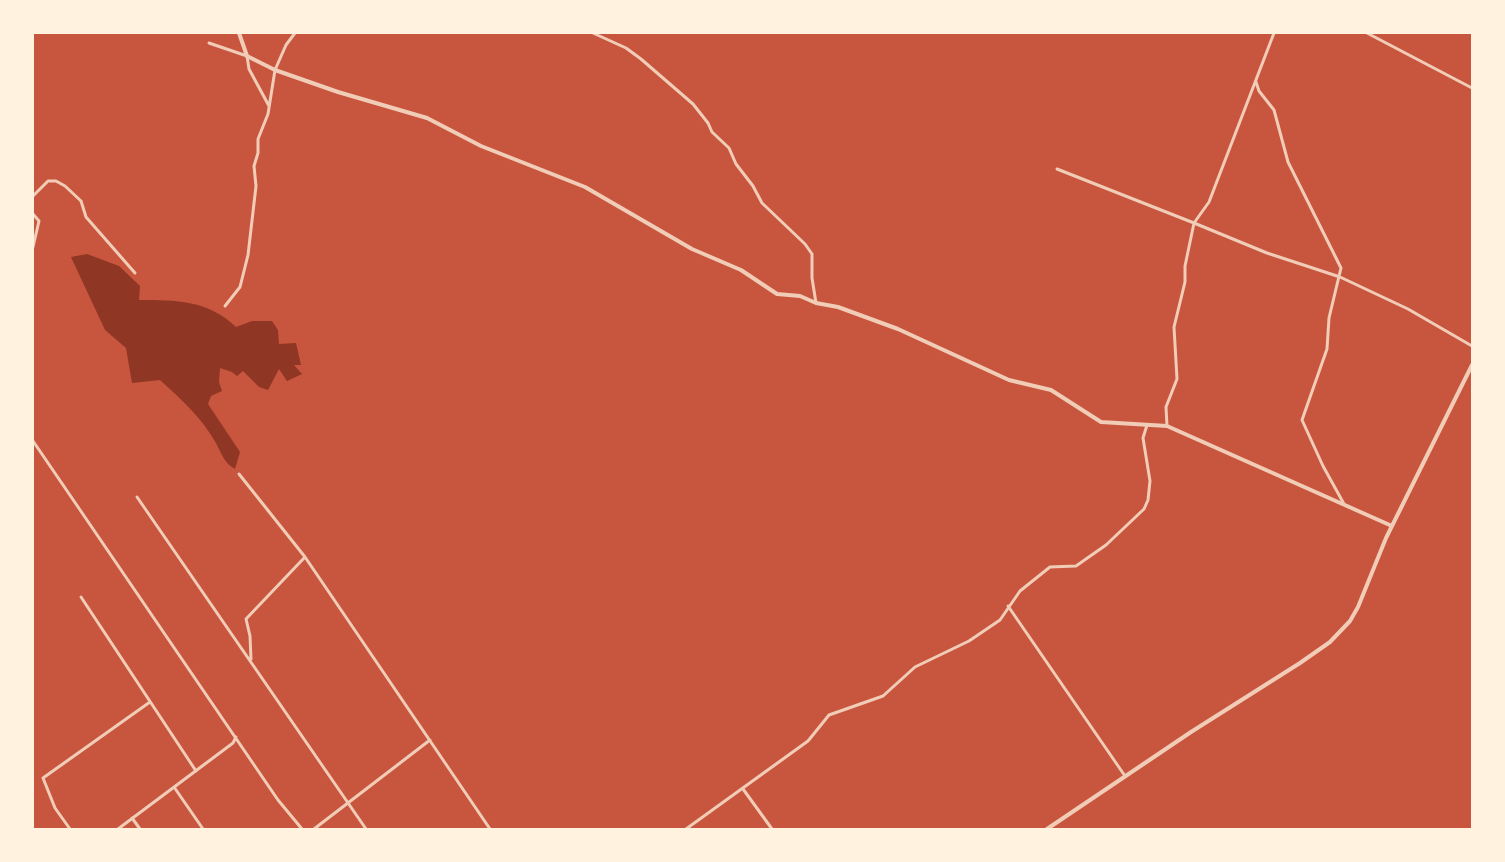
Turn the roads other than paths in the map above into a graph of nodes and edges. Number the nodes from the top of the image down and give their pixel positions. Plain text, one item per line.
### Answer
1 (239, 33) edge
2 (295, 33) edge
3 (593, 33) edge
4 (1275, 33) edge
5 (1366, 33) edge
6 (209, 43) dead end
7 (247, 56) junction
8 (274, 70) junction
9 (1256, 80) junction
10 (1472, 88) edge
11 (269, 107) junction
12 (1057, 169) dead end
13 (33, 196) edge
14 (33, 214) edge
15 (1194, 223) junction
16 (33, 247) edge
17 (135, 273) dead end
18 (1340, 277) junction
19 (816, 303) junction
20 (225, 306) dead end
21 (1472, 346) edge
22 (1472, 365) edge
23 (1147, 425) junction
24 (1167, 426) junction
25 (33, 441) edge
26 (239, 474) dead end
27 (137, 496) dead end
28 (1345, 506) junction
29 (1392, 526) junction
30 (306, 557) junction
31 (81, 597) dead end
32 (1008, 606) junction
33 (251, 661) junction
34 (150, 702) junction
35 (236, 737) junction
36 (430, 740) junction
37 (196, 771) junction
38 (1125, 776) junction
39 (174, 787) junction
40 (743, 789) junction
41 (348, 803) junction
42 (132, 818) junction
43 (487, 825) junction
44 (70, 829) edge
45 (118, 829) edge
46 (140, 829) edge
47 (203, 829) edge
48 (302, 829) edge
49 (314, 829) edge
50 (366, 829) edge
51 (482, 829) edge
52 (490, 829) edge
53 (686, 829) edge
54 (772, 829) edge
55 (1047, 829) edge

1 - 7 street
2 - 8 street
3 - 19 street
4 - 9 street
5 - 10 street
6 - 7 street
7 - 8 street
7 - 11 street
8 - 11 street
8 - 19 street
9 - 15 street
9 - 18 street
11 - 20 street
12 - 15 street
13 - 17 street
14 - 16 street
15 - 18 street
15 - 24 street
18 - 21 street
18 - 28 street
19 - 23 street
22 - 29 street
23 - 24 street
23 - 32 street
24 - 28 street
25 - 35 street
26 - 30 street
27 - 33 street
28 - 29 street
29 - 38 street
30 - 33 street
30 - 36 street
31 - 34 street
32 - 38 street
32 - 40 street
33 - 41 street
34 - 37 street
34 - 44 street
35 - 37 street
35 - 48 street
36 - 41 street
36 - 43 street
37 - 39 street
38 - 55 street
39 - 42 street
39 - 47 street
40 - 53 street
40 - 54 street
41 - 49 street
41 - 50 street
42 - 45 street
42 - 46 street
43 - 51 street
43 - 52 street

